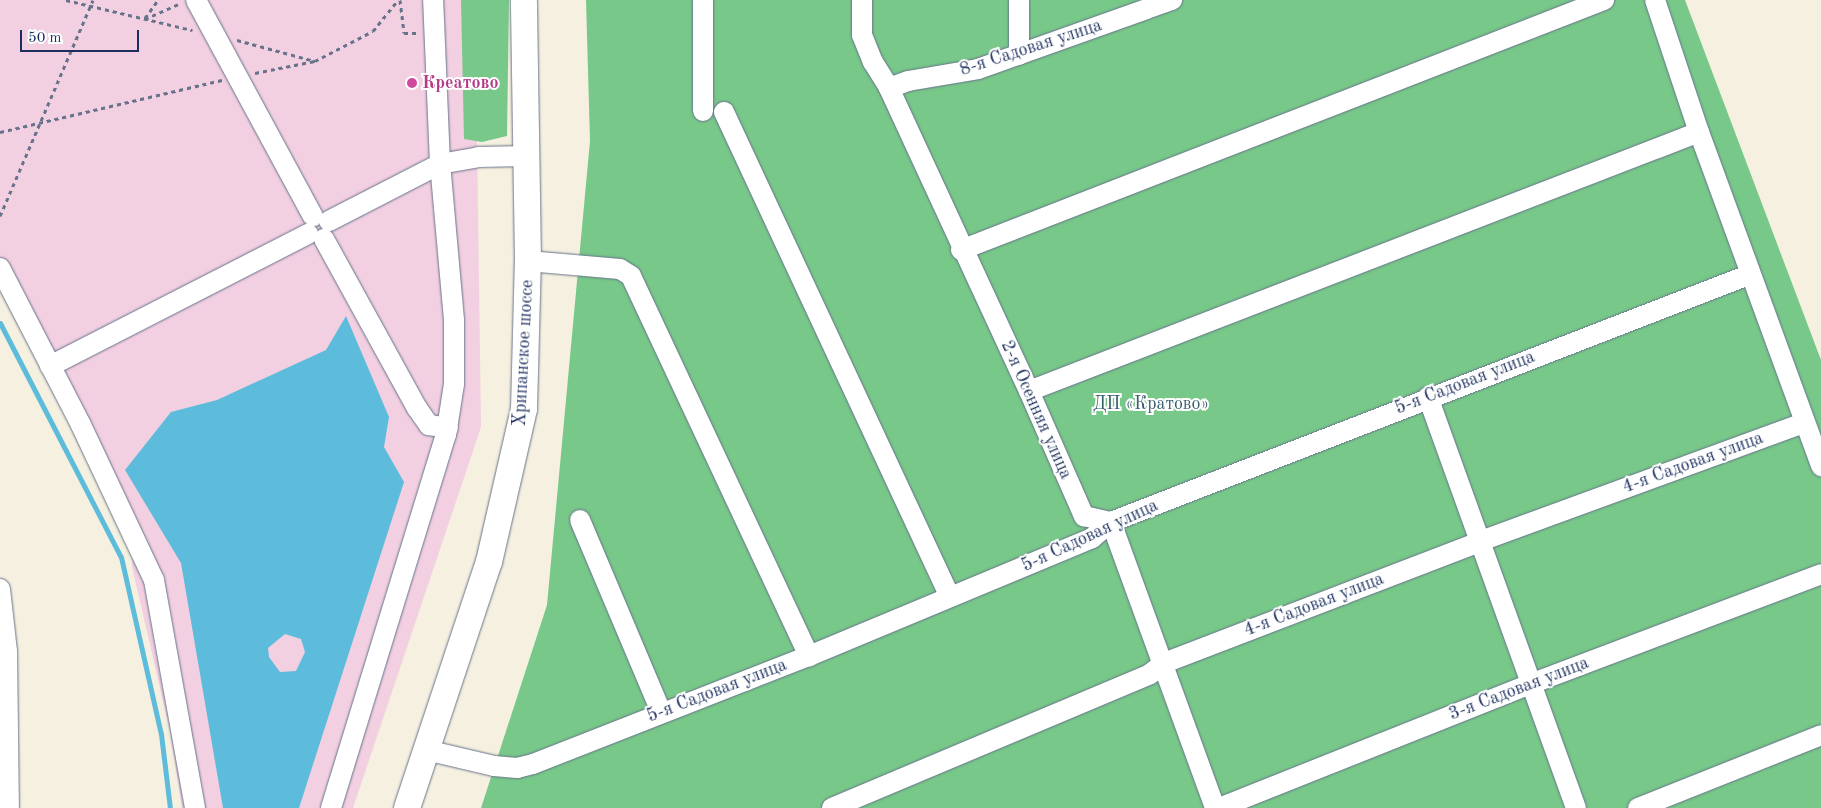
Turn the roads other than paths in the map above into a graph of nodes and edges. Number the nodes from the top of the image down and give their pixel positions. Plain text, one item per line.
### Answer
1 (196, 0) edge
2 (433, 0) edge
3 (524, 0) edge
4 (703, 0) edge
5 (862, 0) edge
6 (1019, 0) edge
7 (1172, 0) edge
8 (1604, 0) edge
9 (1655, 0) edge
10 (1019, 55) junction
11 (888, 88) junction
12 (703, 111) dead end
13 (724, 112) dead end
14 (1699, 132) junction
15 (527, 156) junction
16 (440, 164) junction
17 (319, 228) junction
18 (961, 250) junction
19 (528, 261) junction
20 (0, 268) edge
21 (1751, 274) junction
22 (50, 366) junction
23 (1029, 391) junction
24 (1428, 397) junction
25 (1804, 423) junction
26 (448, 428) junction
27 (1821, 466) edge
28 (580, 520) dead end
29 (1111, 522) junction
30 (1481, 541) junction
31 (1821, 574) edge
32 (0, 589) edge
33 (950, 597) junction
34 (809, 656) junction
35 (1164, 663) junction
36 (1532, 683) junction
37 (661, 712) junction
38 (1821, 735) edge
39 (426, 750) junction
40 (9, 808) edge
41 (195, 808) edge
42 (330, 808) edge
43 (407, 808) edge
44 (832, 808) edge
45 (1215, 808) edge
46 (1218, 808) edge
47 (1576, 808) edge
48 (1638, 808) edge

1 - 17 street
2 - 16 street
3 - 15 main road, Хрипанское шоссе
4 - 12 street
5 - 11 street, 2-я Осенняя улица
6 - 10 street
7 - 10 street, 8-я Садовая улица
8 - 18 street
9 - 14 street
10 - 11 street, 8-я Садовая улица
11 - 18 street, 2-я Осенняя улица
13 - 33 street
14 - 21 street
14 - 23 street
15 - 16 street
15 - 19 main road, Хрипанское шоссе
16 - 17 street
16 - 26 street
17 - 22 street
17 - 26 street
18 - 23 street, 2-я Осенняя улица
19 - 34 street
19 - 39 main road, Хрипанское шоссе
20 - 22 street
21 - 24 street, 5-я Садовая улица
21 - 25 street
22 - 41 street
23 - 29 street, 2-я Осенняя улица
24 - 29 street, 5-я Садовая улица
24 - 30 street
25 - 27 street
25 - 30 street, 4-я Садовая улица
26 - 42 street
28 - 37 street
29 - 33 street, 5-я Садовая улица
29 - 35 street
30 - 35 street, 4-я Садовая улица
30 - 36 street
31 - 36 street, 3-я Садовая улица
32 - 40 street
33 - 34 street, 5-я Садовая улица
34 - 37 street, 5-я Садовая улица
35 - 44 street, 4-я Садовая улица
35 - 45 street
36 - 46 street, 3-я Садовая улица
36 - 47 street
37 - 39 street, 5-я Садовая улица
38 - 48 street
39 - 43 main road, Хрипанское шоссе

